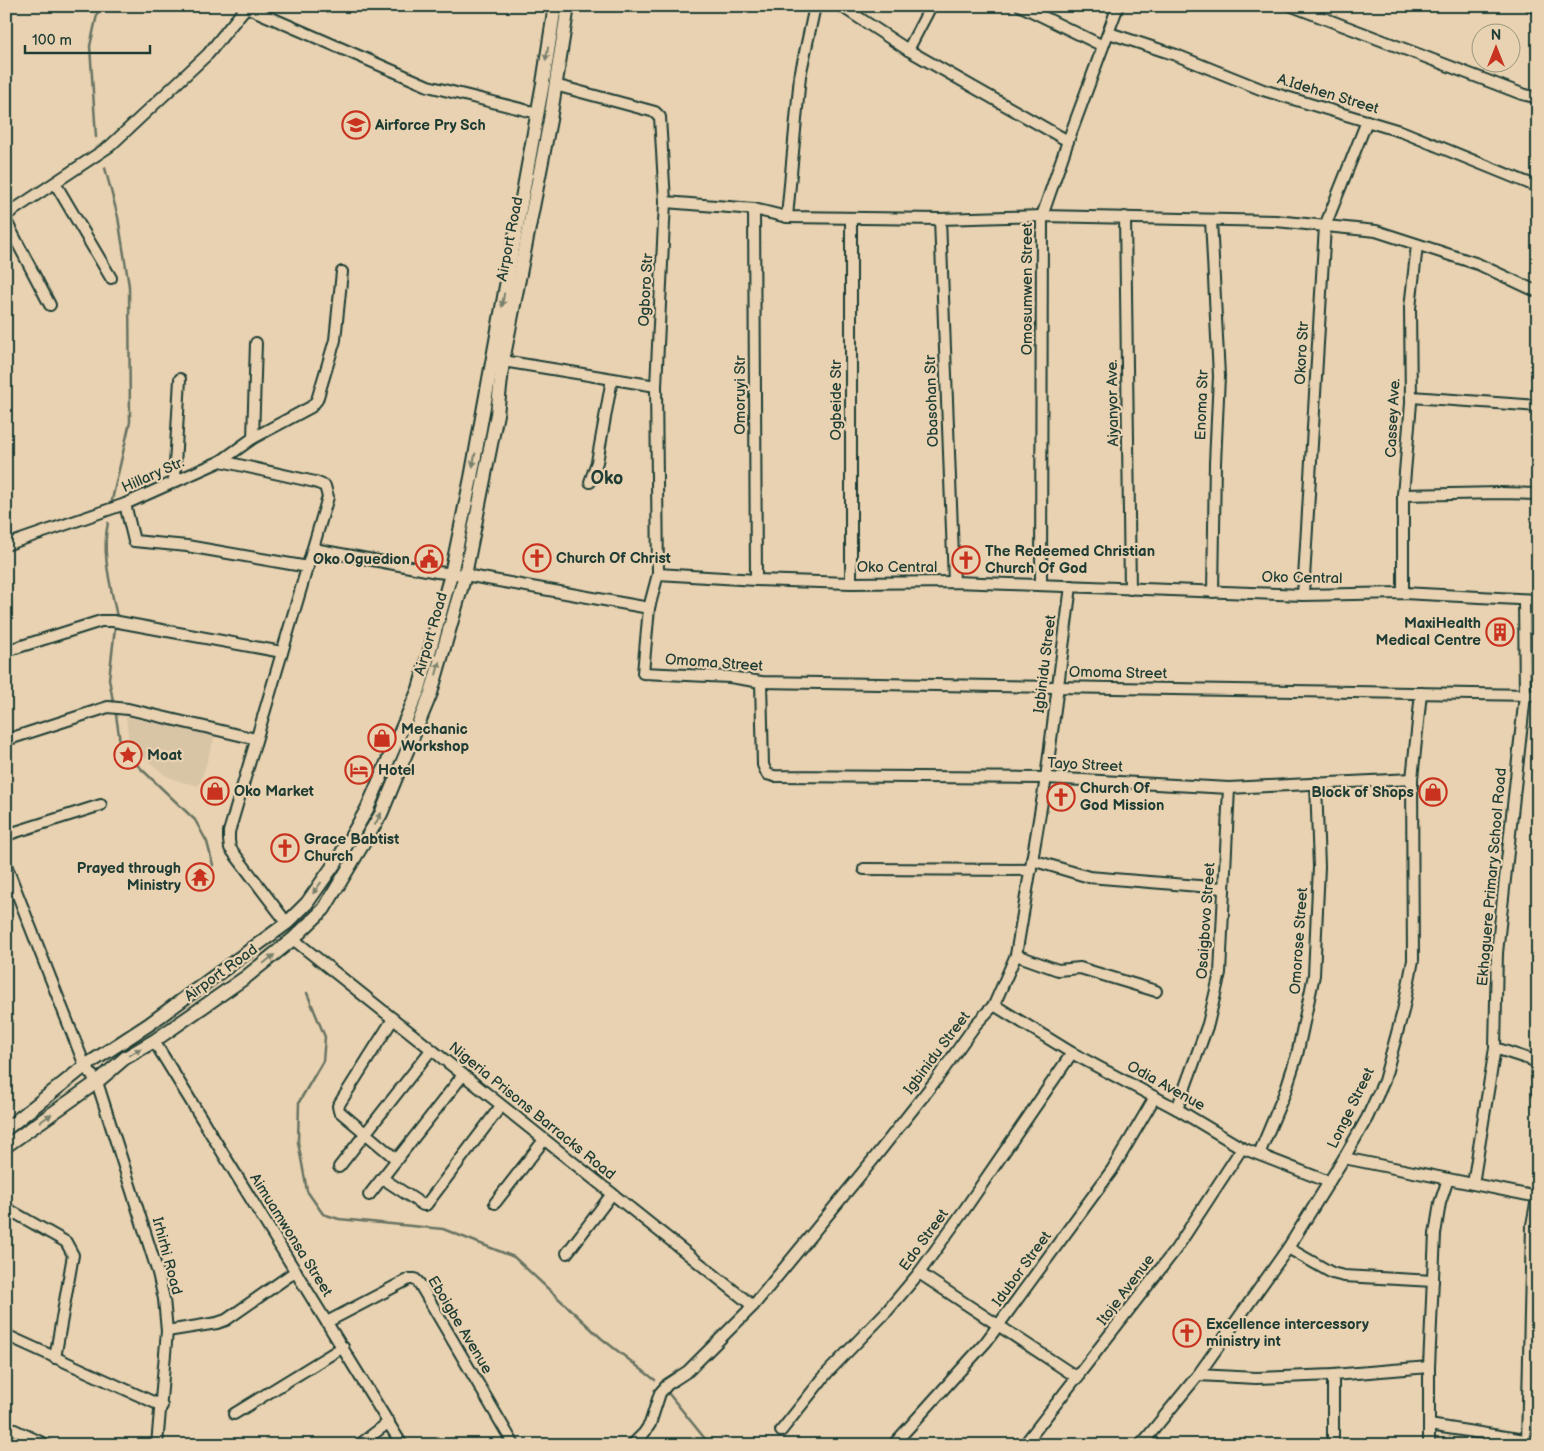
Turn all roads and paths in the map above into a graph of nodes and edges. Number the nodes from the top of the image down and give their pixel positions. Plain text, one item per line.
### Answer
1 (555, 6) edge
2 (568, 6) edge
3 (815, 6) edge
4 (841, 6) edge
5 (931, 6) edge
6 (1020, 6) edge
7 (1118, 6) edge
8 (1292, 6) edge
9 (1531, 6) edge
10 (246, 7) edge
11 (1538, 8) edge
12 (1109, 33) junction
13 (1103, 46) junction
14 (908, 50) junction
15 (556, 85) junction
16 (1538, 98) edge
17 (537, 114) junction
18 (1367, 122) junction
19 (1068, 141) junction
20 (55, 183) junction
21 (1538, 187) edge
22 (665, 202) junction
23 (754, 209) junction
24 (6, 215) edge
25 (1042, 216) junction
26 (787, 217) junction
27 (1125, 217) junction
28 (851, 218) junction
29 (940, 219) junction
30 (1211, 220) junction
31 (6, 221) edge
32 (1325, 226) junction
33 (1417, 245) junction
34 (342, 272) dead end
35 (111, 278) dead end
36 (1538, 292) edge
37 (50, 305) dead end
38 (256, 342) dead end
39 (503, 361) junction
40 (180, 379) dead end
41 (612, 379) junction
42 (656, 386) junction
43 (1411, 397) junction
44 (1538, 406) edge
45 (253, 438) junction
46 (221, 461) junction
47 (174, 482) junction
48 (590, 482) dead end
49 (1538, 494) edge
50 (1403, 495) junction
51 (126, 504) junction
52 (6, 545) edge
53 (314, 549) junction
54 (308, 567) junction
55 (450, 574) junction
56 (658, 574) junction
57 (465, 575) junction
58 (756, 580) junction
59 (954, 582) junction
60 (851, 583) junction
61 (1041, 585) junction
62 (1070, 586) junction
63 (1130, 589) junction
64 (1213, 592) junction
65 (1403, 593) junction
66 (1303, 595) junction
67 (1524, 600) junction
68 (1538, 600) edge
69 (649, 608) junction
70 (6, 651) edge
71 (282, 652) junction
72 (760, 682) junction
73 (1057, 687) junction
74 (1421, 693) junction
75 (1525, 695) junction
76 (1538, 695) edge
77 (256, 739) junction
78 (6, 740) edge
79 (1046, 778) junction
80 (1412, 779) junction
81 (1316, 783) junction
82 (1229, 788) junction
83 (101, 805) dead end
84 (6, 836) edge
85 (6, 865) edge
86 (1032, 865) junction
87 (864, 869) dead end
88 (1223, 888) junction
89 (287, 923) junction
90 (293, 939) junction
91 (1016, 955) junction
92 (1156, 991) dead end
93 (994, 1005) junction
94 (393, 1019) junction
95 (154, 1041) junction
96 (1495, 1048) junction
97 (431, 1050) junction
98 (1072, 1053) junction
99 (1538, 1062) edge
100 (85, 1066) junction
101 (463, 1075) junction
102 (97, 1082) junction
103 (1538, 1093) edge
104 (1155, 1097) junction
105 (501, 1106) junction
106 (1177, 1109) junction
107 (6, 1129) edge
108 (365, 1134) junction
109 (544, 1140) junction
110 (6, 1146) edge
111 (1242, 1148) junction
112 (1259, 1154) junction
113 (1344, 1158) junction
114 (396, 1159) junction
115 (339, 1167) dead end
116 (382, 1178) junction
117 (1448, 1179) junction
118 (1329, 1182) junction
119 (1472, 1184) junction
120 (612, 1194) junction
121 (368, 1195) dead end
122 (1537, 1196) edge
123 (495, 1203) dead end
124 (6, 1208) edge
125 (1288, 1248) junction
126 (567, 1253) dead end
127 (296, 1271) junction
128 (919, 1272) junction
129 (1433, 1280) junction
130 (753, 1306) junction
131 (327, 1322) junction
132 (1000, 1325) junction
133 (167, 1331) junction
134 (6, 1335) edge
135 (343, 1348) junction
136 (54, 1358) junction
137 (1429, 1367) junction
138 (1198, 1375) junction
139 (1333, 1375) junction
140 (1078, 1378) junction
141 (162, 1406) junction
142 (234, 1414) dead end
143 (389, 1422) junction
144 (1429, 1425) junction
145 (6, 1426) edge
146 (781, 1431) dead end
147 (1531, 1442) edge
148 (1146, 1444) edge
149 (47, 1445) edge
150 (157, 1445) edge
151 (359, 1445) edge
152 (402, 1445) edge
153 (514, 1445) edge
154 (632, 1445) edge
155 (893, 1445) edge
156 (1024, 1445) edge
157 (1333, 1445) edge
158 (1429, 1445) edge

1 -> 17 main road, Airport Road
2 - 15 main road, Airport Road
3 - 26 street
4 - 14 street
5 - 14 street
6 - 13 street
7 - 12 street, Omosumwen Street
8 - 16 street
9 - 11 street
10 - 17 street
10 - 20 street
12 - 13 street, Omosumwen Street
12 - 18 street, A.Idehen Street
13 - 19 street, Omosumwen Street
14 - 19 street
15 - 22 street, Ogboro Str
15 - 39 main road, Airport Road
17 -> 55 main road, Airport Road
18 - 21 street, A.Idehen Street
18 - 32 street, Okoro Str
19 - 25 street, Omosumwen Street
20 - 24 street
20 - 35 street
22 - 23 street
22 - 42 street, Ogboro Str
23 - 26 street
23 - 58 street, Omoruyi Str
25 - 27 street
25 - 29 street
25 - 61 street, Omosumwen Street
26 - 28 street
27 - 30 street
27 - 63 street, Aiyanyor Ave.
28 - 29 street
28 - 60 street, Ogbeide Str
29 - 59 street, Obasohan Str
30 - 32 street
30 - 64 street, Enoma Str
31 - 37 street
32 - 33 street
32 - 66 street, Okoro Str
33 - 36 street
33 - 43 street, Cassey Ave.
34 - 45 street, Hillary Str.
38 - 45 street
39 - 41 street
39 - 57 main road, Airport Road
40 - 47 street
41 - 42 street
41 - 48 street
42 - 56 street, Ogboro Str
43 - 44 street
43 - 50 street, Cassey Ave.
45 - 46 street, Hillary Str.
46 - 47 street, Hillary Str.
46 - 53 street
47 - 51 street, Hillary Str.
49 - 50 street
50 - 65 street, Cassey Ave.
51 - 52 street, Hillary Str.
51 - 54 street
53 - 54 street
53 - 55 street
54 - 71 street
55 - 57 street
55 -> 89 main road, Airport Road
56 - 58 street, Oko Central
56 - 69 street
57 - 69 street
90 -> 57 main road, Airport Road
58 - 60 street, Oko Central
59 - 60 street, Oko Central
59 - 61 street, Oko Central
61 - 62 street, Oko Central
62 - 63 street, Oko Central
62 - 73 street, Igbinidu Street
63 - 64 street, Oko Central
64 - 66 street, Oko Central
65 - 66 street, Oko Central
65 - 67 street, Oko Central
67 - 68 street, Oko Central
67 - 75 street, Ekhaguere Primary School Road
69 - 72 street, Omoma Street
70 - 71 street
71 - 77 street
72 - 73 street, Omoma Street
72 - 79 street, Tayo Street
73 - 74 street, Omoma Street
73 - 79 street, Igbinidu Street
74 - 75 street, Omoma Street
74 - 80 street, Longe Street
75 - 76 street, Omoma Street
75 - 96 street, Ekhaguere Primary School Road
77 - 78 street
77 - 89 street
79 - 82 street, Tayo Street
79 - 86 street, Igbinidu Street
80 - 81 street, Tayo Street
80 - 113 street, Longe Street
81 - 82 street, Tayo Street
81 - 112 street, Omorose Street
82 - 88 street, Osaigbovo Street
83 - 84 street
85 - 100 street, Irhirhi Road
86 - 87 street
86 - 88 street
86 - 91 street, Igbinidu Street
88 - 106 street, Osaigbovo Street
89 - 100 main road, Airport Road
90 - 94 street, Nigeria Prisons Barracks Road
95 -> 90 main road, Airport Road
91 - 92 street
91 - 93 street, Igbinidu Street
93 - 98 street, Odia Avenue
93 - 130 street, Igbinidu Street
94 - 97 street, Nigeria Prisons Barracks Road
94 - 108 street
102 -> 95 main road, Airport Road
95 - 127 street, Aimuamwonsa Street
96 - 99 street
96 - 119 street, Ekhaguere Primary School Road
97 - 101 street, Nigeria Prisons Barracks Road
97 - 108 street
98 - 104 street, Odia Avenue
98 - 128 street, Edo Street
99 - 103 street
100 - 102 street, Irhirhi Road
100 - 107 main road, Airport Road
101 - 105 street, Nigeria Prisons Barracks Road
101 - 114 street
110 -> 102 main road, Airport Road
102 - 133 street, Irhirhi Road
104 - 106 street, Odia Avenue
104 - 132 street, Idubor Street
105 - 109 street, Nigeria Prisons Barracks Road
105 - 116 street
106 - 111 street, Odia Avenue
108 - 114 street
108 - 115 street
109 - 120 street, Nigeria Prisons Barracks Road
109 - 123 street
111 - 112 street, Odia Avenue
111 - 140 street, Itoje Avenue
112 - 118 street, Odia Avenue
113 - 117 street
113 - 118 street, Longe Street
114 - 116 street
116 - 121 street
117 - 119 street
117 - 129 street
118 - 125 street, Longe Street
119 - 122 street
120 - 126 street
120 - 130 street, Nigeria Prisons Barracks Road
122 - 147 street
124 - 136 street
125 - 129 street
125 - 138 street, Longe Street
127 - 131 street, Aimuamwonsa Street
127 - 133 street
128 - 132 street
128 - 146 street, Edo Street
129 - 137 street
130 - 154 street, Igbinidu Street
131 - 135 street, Aimuamwonsa Street
131 - 153 street, Eboigbe Avenue
132 - 140 street
132 - 155 street, Idubor Street
133 - 141 street, Irhirhi Road
134 - 136 street
135 - 142 street
135 - 143 street, Aimuamwonsa Street
136 - 141 street
137 - 139 street
137 - 144 street
138 - 139 street
138 - 148 street, Longe Street
139 - 157 street
140 - 156 street, Itoje Avenue
141 - 150 street, Irhirhi Road
143 - 151 street
143 - 152 street, Aimuamwonsa Street
144 - 147 street
144 - 158 street
145 - 149 street

